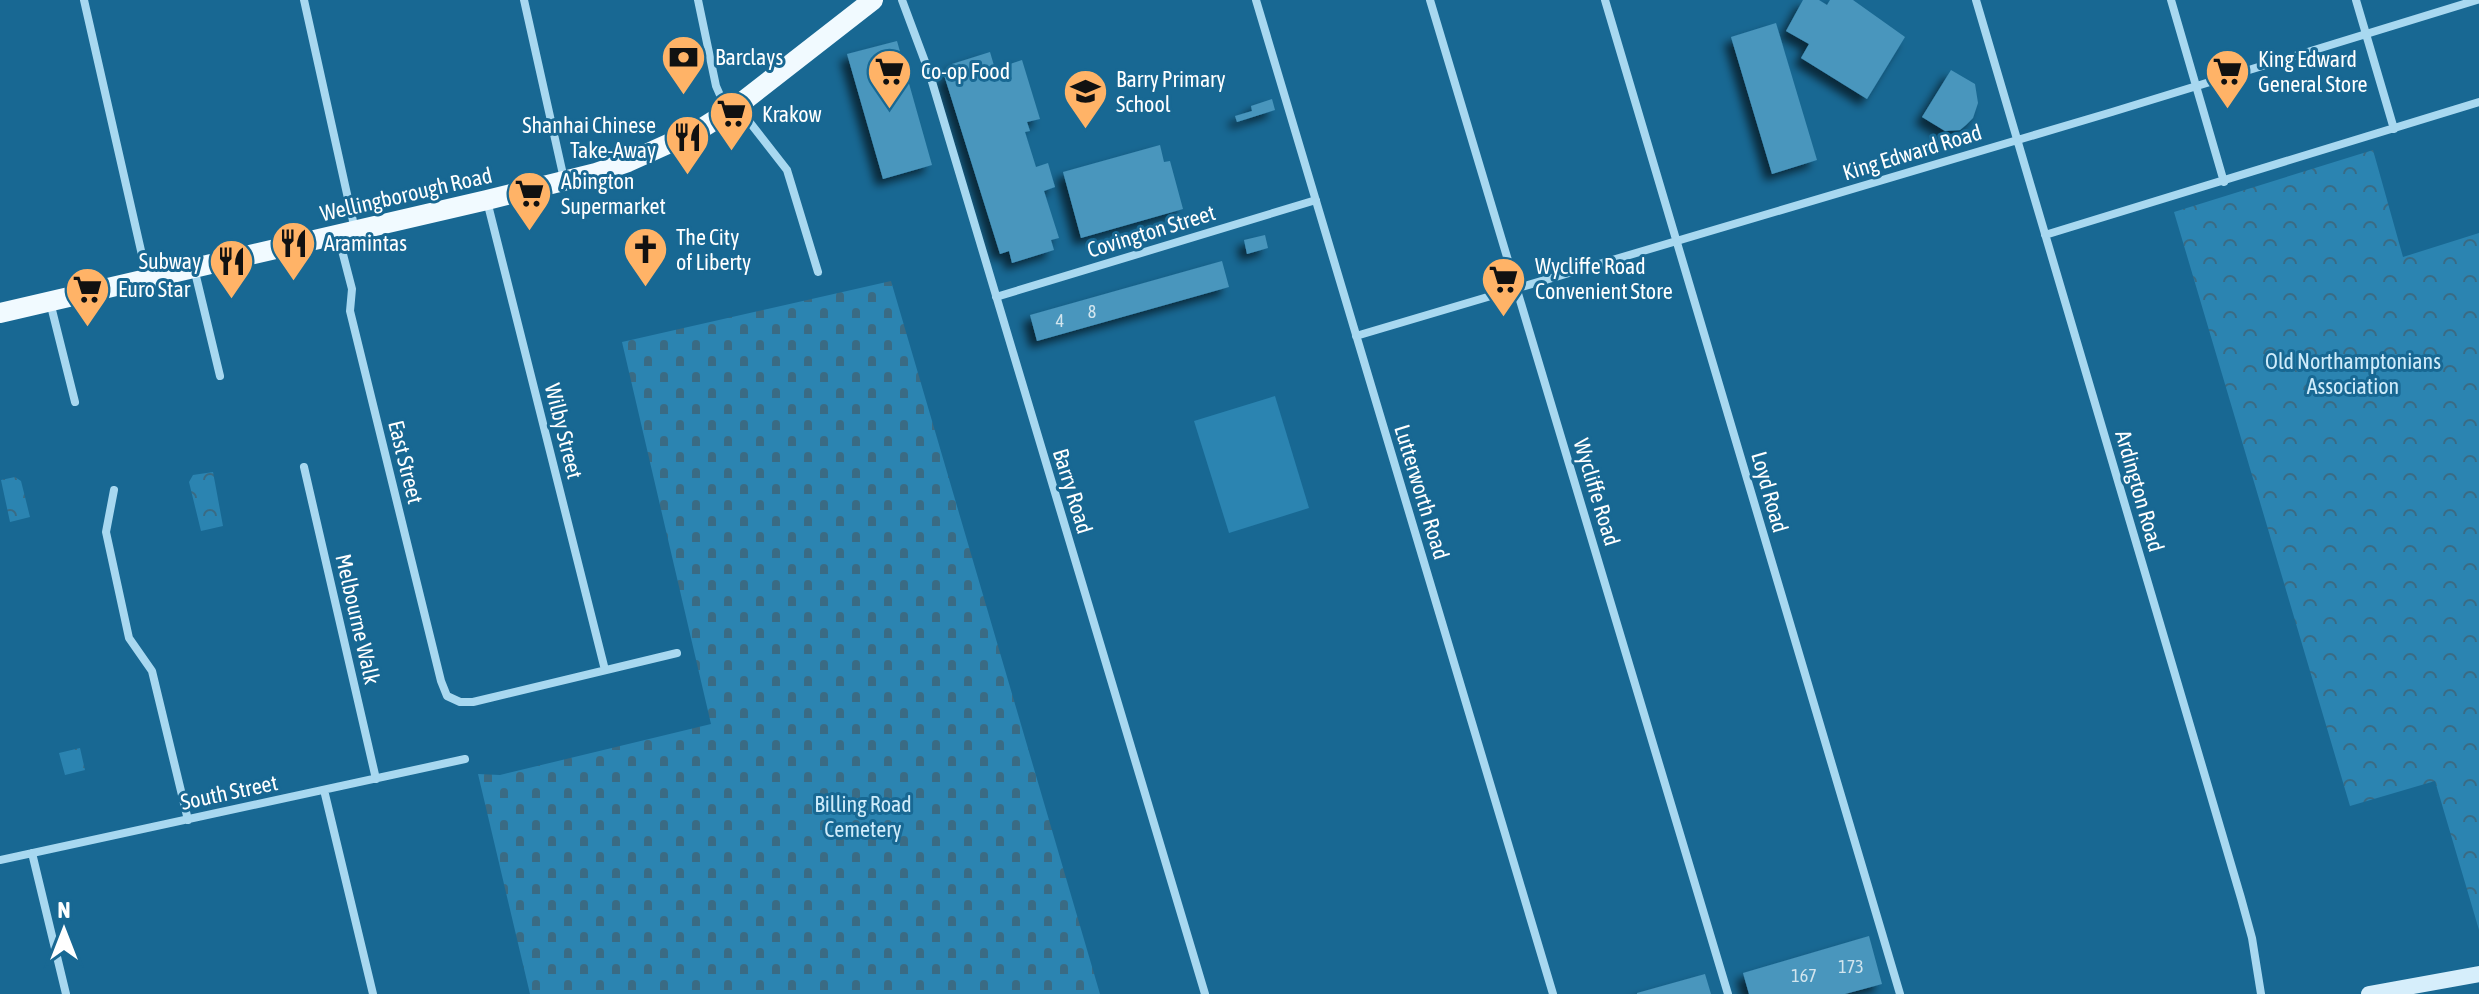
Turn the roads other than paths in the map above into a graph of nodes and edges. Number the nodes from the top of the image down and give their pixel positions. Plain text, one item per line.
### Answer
1 (84, 0) edge
2 (304, 0) edge
3 (524, 0) edge
4 (698, 0) edge
5 (873, 0) edge
6 (902, 0) edge
7 (1256, 0) edge
8 (1430, 0) edge
9 (1605, 0) edge
10 (1976, 0) edge
11 (2171, 0) edge
12 (2356, 0) edge
13 (2477, 0) edge
14 (2366, 33) junction
15 (2197, 86) junction
16 (2479, 102) edge
17 (733, 109) junction
18 (2394, 129) junction
19 (2017, 140) junction
20 (564, 181) junction
21 (2224, 182) junction
22 (487, 200) junction
23 (1316, 200) junction
24 (346, 233) junction
25 (2045, 235) junction
26 (1677, 241) junction
27 (194, 267) junction
28 (818, 272) dead end
29 (147, 277) junction
30 (1518, 289) junction
31 (996, 297) junction
32 (50, 302) junction
33 (0, 313) edge
34 (1356, 336) junction
35 (220, 376) dead end
36 (75, 402) dead end
37 (304, 467) dead end
38 (114, 490) dead end
39 (677, 653) dead end
40 (605, 670) junction
41 (465, 759) dead end
42 (376, 779) junction
43 (324, 790) junction
44 (188, 820) junction
45 (32, 853) junction
46 (0, 860) edge
47 (2479, 974) edge
48 (66, 994) edge
49 (373, 994) edge
50 (1205, 994) edge
51 (1553, 994) edge
52 (1728, 994) edge
53 (1900, 994) edge
54 (2261, 994) edge
55 (2369, 994) edge

1 - 29 street
2 - 24 street, East Street
3 - 20 street
4 - 17 street
5 - 17 main road, Wellingborough Road
6 - 31 street, Barry Road
7 - 23 street, Lutterworth Road
8 - 30 street, Wycliffe Road
9 - 26 street, Loyd Road
10 - 19 street, Ardington Road
11 - 15 street
12 - 14 street
13 - 14 street, King Edward Road
14 - 15 street, King Edward Road
14 - 18 street
15 - 19 street, King Edward Road
15 - 21 street
16 - 18 street
17 - 20 main road, Wellingborough Road
17 - 28 street
18 - 21 street
19 - 25 street, Ardington Road
19 - 26 street, King Edward Road
20 - 22 main road, Wellingborough Road
21 - 25 street
22 - 24 main road, Wellingborough Road
22 - 40 street, Wilby Street
23 - 31 street, Covington Street
23 - 34 street, Lutterworth Road
24 - 27 main road, Wellingborough Road
24 - 40 street, East Street
25 - 54 street, Ardington Road
26 - 30 street, King Edward Road
26 - 53 street, Loyd Road
27 - 29 main road, Wellingborough Road
27 - 35 street
29 - 32 main road, Wellingborough Road
30 - 34 street, King Edward Road
30 - 52 street, Wycliffe Road
31 - 50 street, Barry Road
32 - 33 main road, Wellingborough Road
32 - 36 street
34 - 51 street, Lutterworth Road
37 - 42 street, Melbourne Walk
38 - 44 street
39 - 40 street
41 - 42 street, South Street
42 - 43 street, South Street
43 - 44 street, South Street
43 - 49 street
44 - 45 street, South Street
45 - 46 street, South Street
45 - 48 street
47 - 55 street

